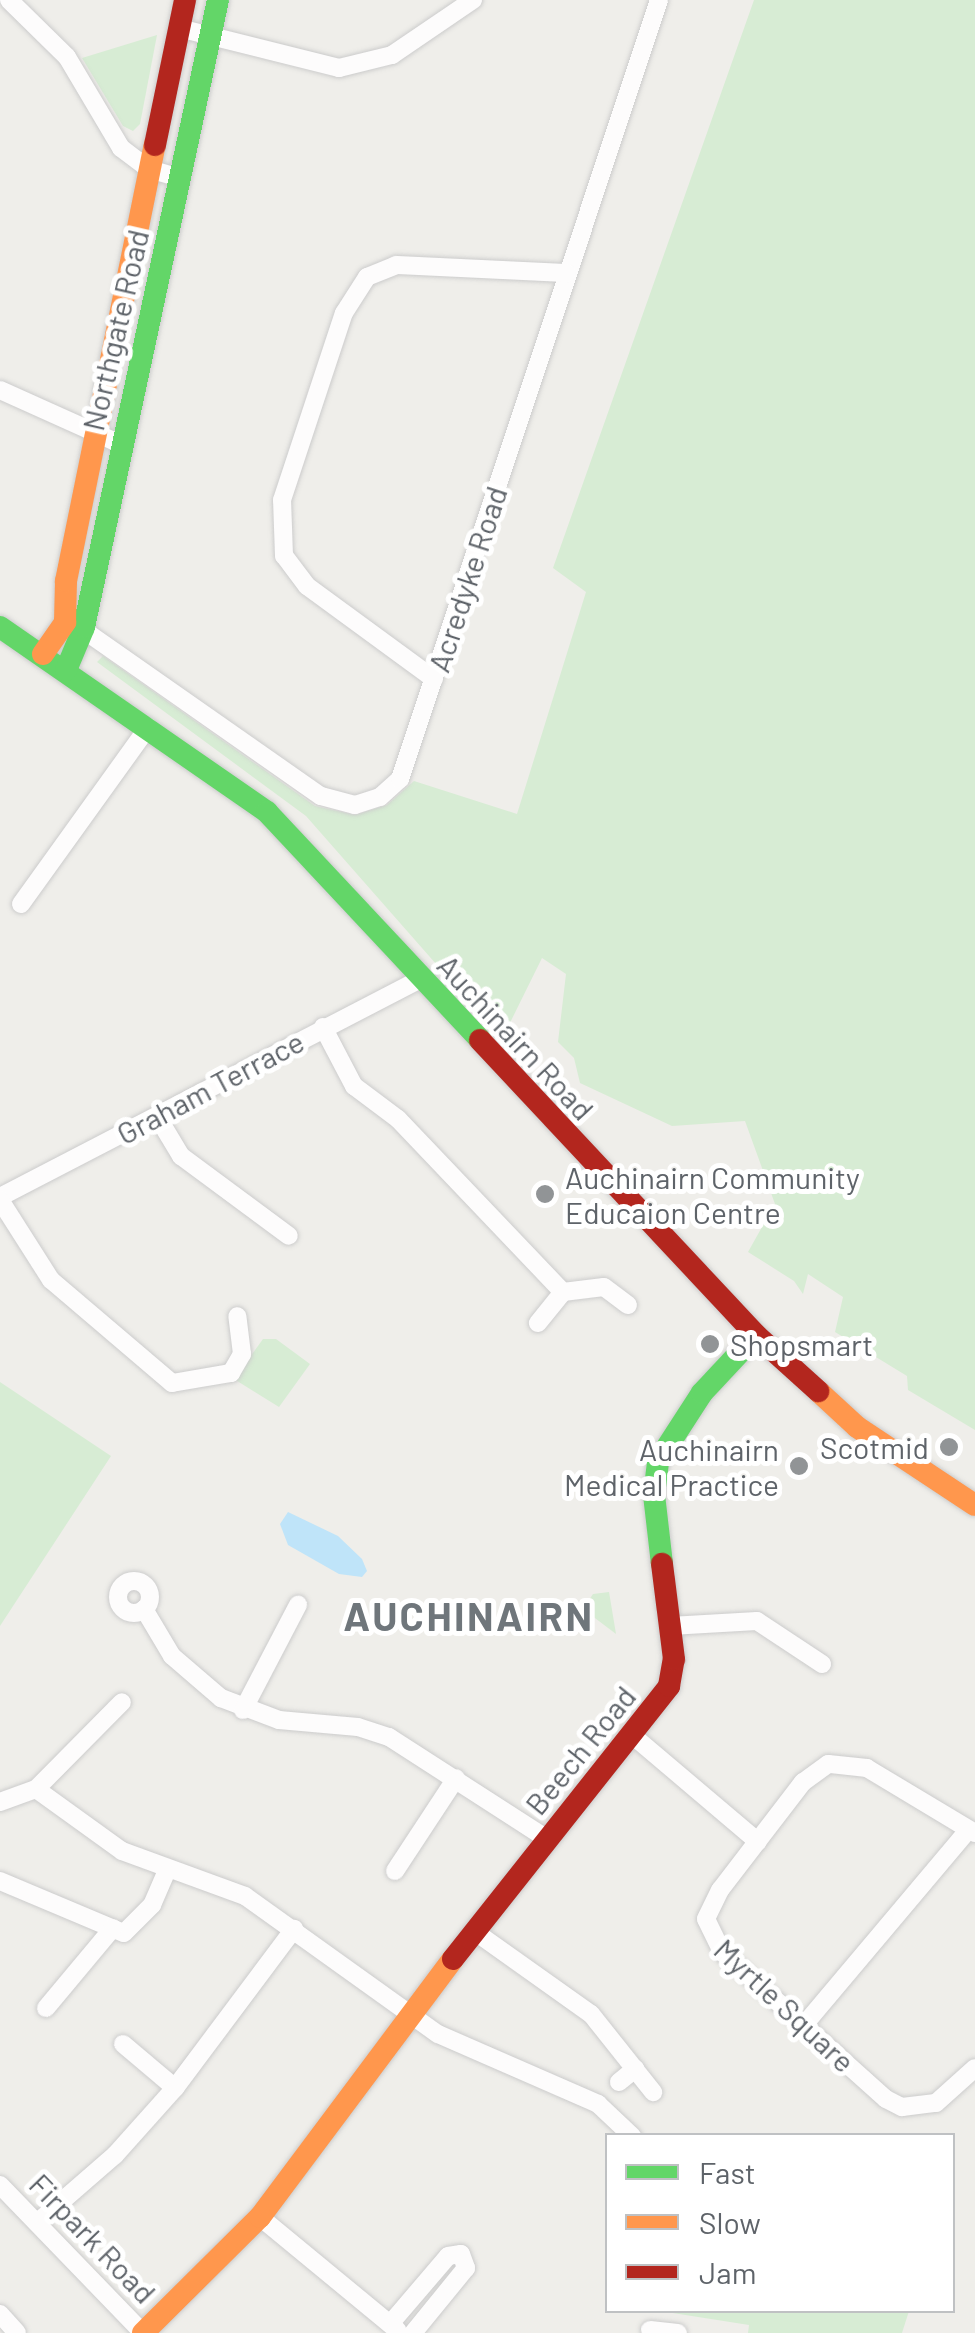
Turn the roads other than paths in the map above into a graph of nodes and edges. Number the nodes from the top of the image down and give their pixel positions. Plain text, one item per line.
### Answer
1 (8, 0) edge
2 (185, 0) edge
3 (218, 0) edge
4 (473, 0) edge
5 (659, 0) edge
6 (179, 28) junction
7 (209, 38) junction
8 (148, 169) junction
9 (180, 178) junction
10 (567, 273) junction
11 (0, 390) edge
12 (96, 432) junction
13 (120, 444) junction
14 (74, 624) junction
15 (0, 627) edge
16 (43, 654) junction
17 (66, 670) junction
18 (434, 679) junction
19 (148, 727) junction
20 (21, 904) dead end
21 (420, 980) junction
22 (322, 1027) junction
23 (157, 1116) junction
24 (0, 1199) edge
25 (289, 1236) dead end
26 (563, 1292) junction
27 (628, 1305) dead end
28 (237, 1316) dead end
29 (538, 1323) dead end
30 (756, 1334) junction
31 (975, 1505) edge
32 (298, 1605) dead end
33 (144, 1609) dead end
34 (670, 1626) junction
35 (822, 1664) dead end
36 (122, 1702) dead end
37 (243, 1710) junction
38 (632, 1735) junction
39 (456, 1778) junction
40 (36, 1789) junction
41 (0, 1802) edge
42 (972, 1831) edge
43 (547, 1839) junction
44 (758, 1842) junction
45 (168, 1868) junction
46 (396, 1872) dead end
47 (0, 1881) edge
48 (113, 1928) junction
49 (294, 1929) junction
50 (474, 1931) junction
51 (46, 2008) dead end
52 (409, 2014) junction
53 (804, 2025) junction
54 (123, 2044) dead end
55 (975, 2068) edge
56 (635, 2069) junction
57 (619, 2082) dead end
58 (174, 2088) junction
59 (653, 2092) dead end
60 (629, 2133) edge
61 (0, 2184) edge
62 (260, 2217) junction
63 (40, 2221) junction
64 (0, 2314) edge
65 (649, 2324) edge
66 (396, 2328) edge
67 (142, 2331) edge
68 (17, 2333) edge
69 (414, 2333) edge
70 (678, 2333) edge

1 - 8 street
2 - 6 street, Northgate Road
3 - 7 street, Northgate Road
4 - 7 street
5 - 10 street, Acredyke Road
6 - 7 street
6 - 8 street, Northgate Road
7 - 9 street, Northgate Road
8 - 9 street
8 - 12 street, Northgate Road
9 - 13 street, Northgate Road
10 - 18 street, Acredyke Road
10 - 18 street
11 - 12 street
12 - 13 street
12 - 14 street, Northgate Road
13 - 14 street, Northgate Road
14 - 16 street, Northgate Road
14 - 17 street, Northgate Road
14 - 18 street, Acredyke Road
15 - 16 street, Auchinairn Road
16 - 17 street, Auchinairn Road
17 - 19 street, Auchinairn Road
19 - 20 street
19 - 21 street, Auchinairn Road
21 - 22 street, Graham Terrace
21 - 30 street, Auchinairn Road
22 - 23 street, Graham Terrace
22 - 26 street
23 - 24 street, Graham Terrace
23 - 25 street
24 - 28 street
26 - 27 street
26 - 29 street
30 - 31 street, Auchinairn Road
30 - 34 street, Beech Road
32 - 37 street
33 - 37 street
34 - 35 street
34 - 38 street, Beech Road
36 - 40 street
37 - 39 street
38 - 43 street, Beech Road
38 - 44 street
39 - 43 street
39 - 46 street
40 - 41 street
40 - 45 street
42 - 44 street, Myrtle Square
42 - 53 street
43 - 50 street, Beech Road
44 - 53 street, Myrtle Square
45 - 48 street
45 - 49 street
47 - 48 street
48 - 51 street
49 - 52 street
49 - 58 street
50 - 52 street, Beech Road
50 - 56 street
52 - 60 street
52 - 62 street, Beech Road
53 - 55 street, Myrtle Square
54 - 58 street
56 - 57 street
56 - 59 street
58 - 63 street
61 - 63 street, Firpark Road
62 - 66 street
62 - 67 street, Beech Road
63 - 67 street, Firpark Road
64 - 68 street
65 - 70 street
66 - 69 street

